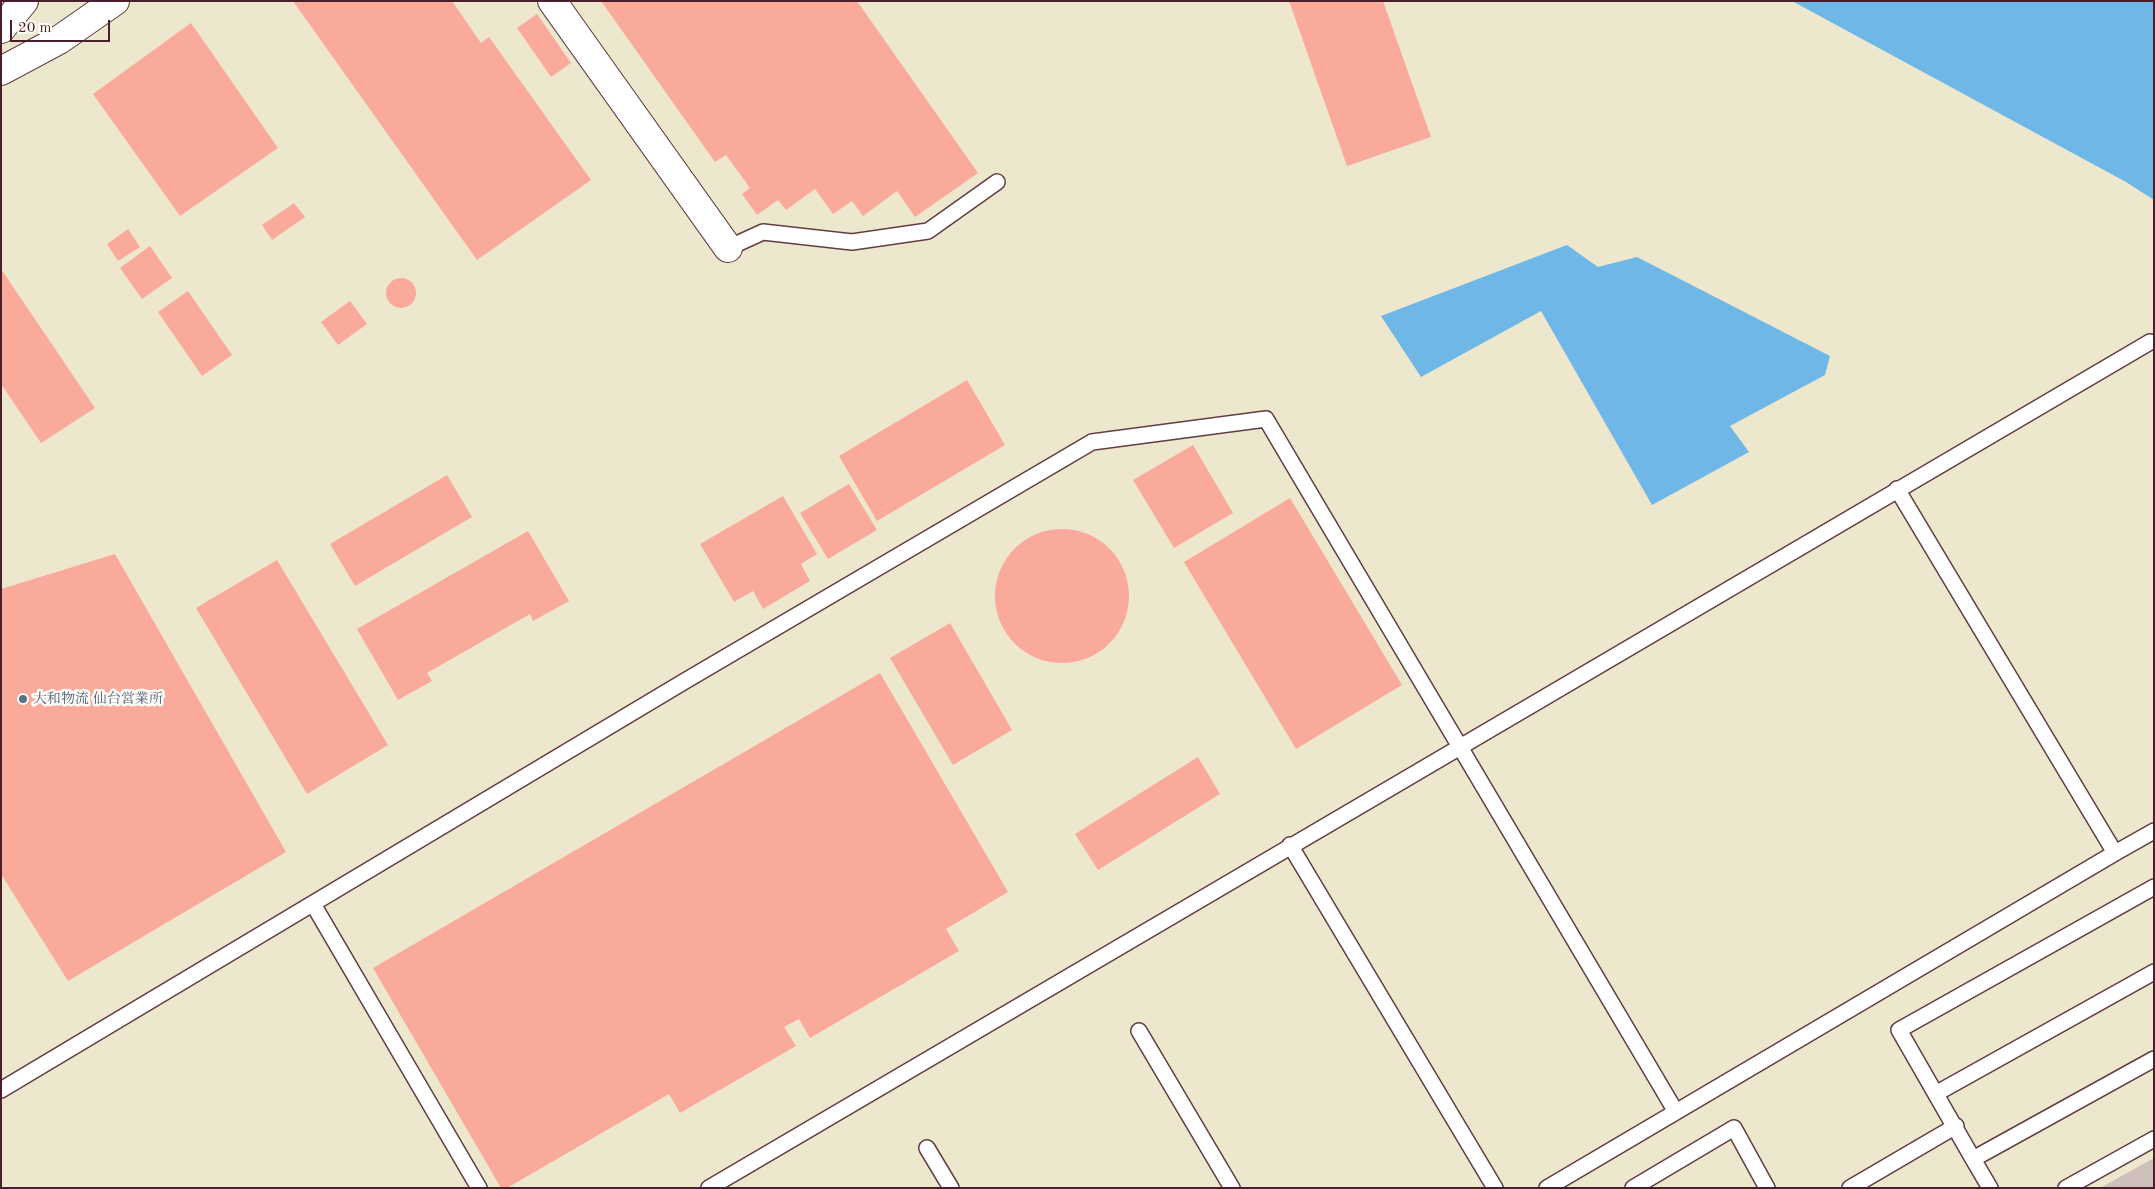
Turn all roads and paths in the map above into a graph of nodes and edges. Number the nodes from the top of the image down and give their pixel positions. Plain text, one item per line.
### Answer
1 (24, 1) edge
2 (115, 1) edge
3 (552, 1) edge
4 (1, 29) edge
5 (1, 71) edge
6 (997, 182) dead end
7 (728, 248) joint
8 (2150, 342) dead end
9 (1897, 489) junction
10 (1458, 746) junction
11 (2154, 831) edge
12 (1290, 845) junction
13 (2115, 853) junction
14 (2154, 887) edge
15 (313, 904) junction
16 (2154, 972) edge
17 (1139, 1031) dead end
18 (2154, 1059) edge
19 (1, 1090) edge
20 (1936, 1093) junction
21 (1676, 1112) junction
22 (1956, 1126) junction
23 (2154, 1139) edge
24 (927, 1148) dead end
25 (1973, 1159) junction
26 (479, 1188) edge
27 (709, 1188) edge
28 (951, 1188) edge
29 (1232, 1188) edge
30 (1495, 1188) edge
31 (1547, 1188) edge
32 (1633, 1188) edge
33 (1767, 1188) edge
34 (1850, 1188) edge
35 (1990, 1188) edge
36 (2066, 1188) edge

1 - 4 street
2 - 5 street
3 - 7 street
6 - 7 lane
8 - 9 lane
9 - 10 lane
9 - 13 lane
10 - 12 lane
10 - 15 lane
10 - 21 lane
11 - 13 lane
12 - 27 lane
12 - 30 lane
13 - 21 lane
14 - 20 lane
15 - 19 lane
15 - 26 lane
16 - 20 lane
17 - 29 lane
18 - 25 lane
20 - 22 lane
21 - 31 lane
22 - 25 lane
22 - 34 lane
23 - 36 lane
24 - 28 lane
25 - 35 lane
32 - 33 lane

